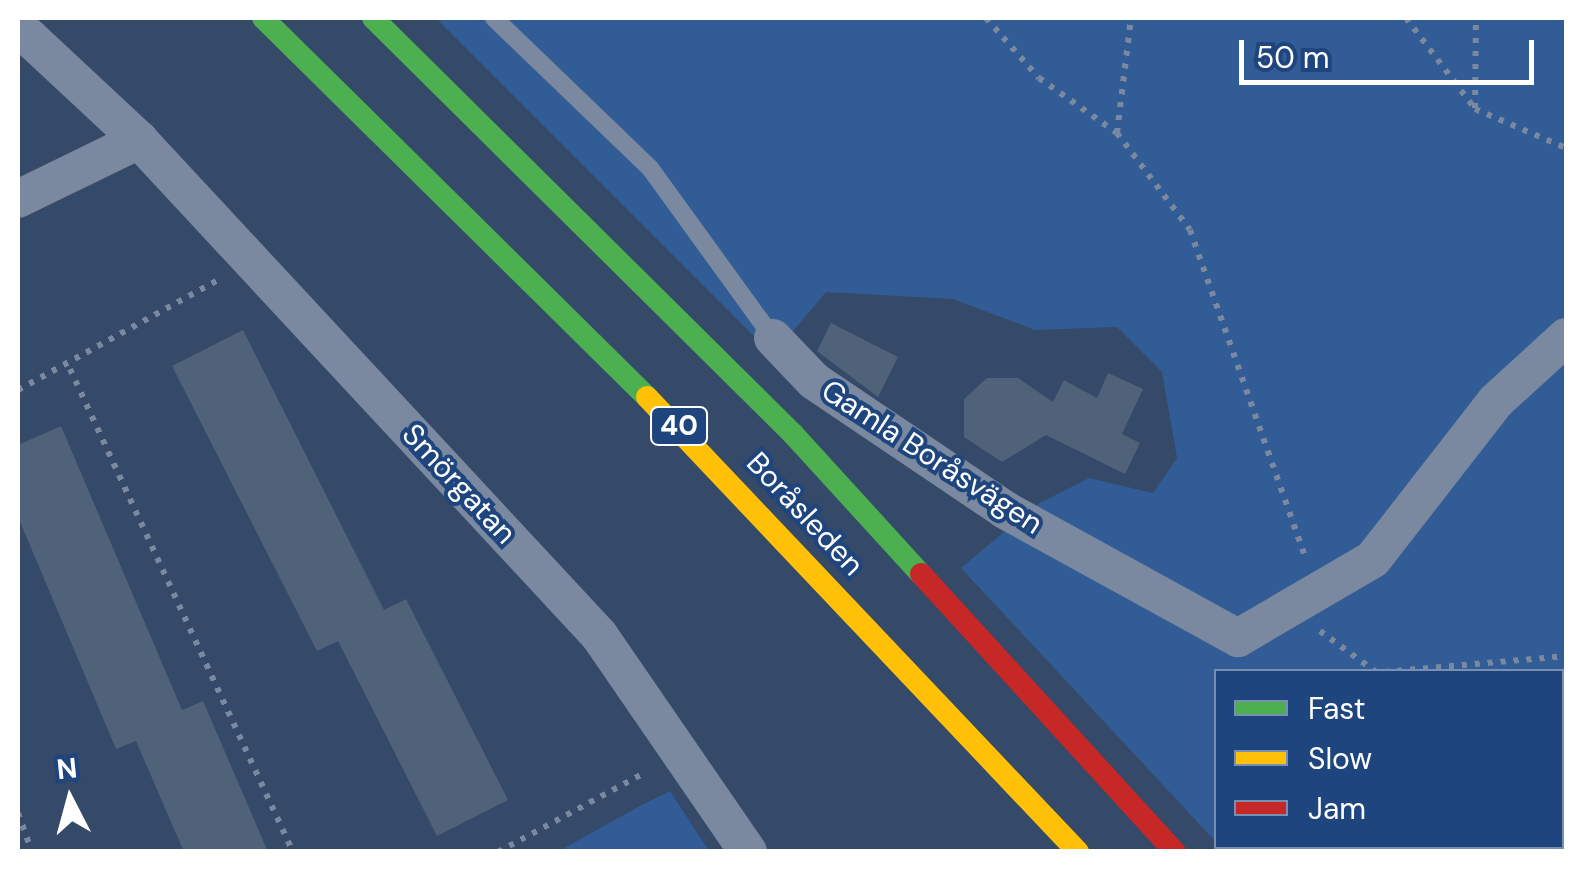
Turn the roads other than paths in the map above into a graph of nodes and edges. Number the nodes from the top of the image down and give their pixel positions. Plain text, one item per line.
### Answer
1 (262, 18) edge
2 (373, 18) edge
3 (494, 18) edge
4 (18, 27) edge
5 (139, 140) junction
6 (18, 199) edge
7 (1566, 337) edge
8 (772, 338) joint
9 (1244, 655) edge
10 (748, 852) edge
11 (1078, 852) edge
12 (1174, 852) edge

1 - 11 highway, Boråsleden / 40
2 - 12 highway, Boråsleden / 40
3 - 8 lane, Gamla Boråsvägen
4 - 5 street, Smörgatan
5 - 6 street
5 - 10 street, Smörgatan
7 - 9 street, Gamla Boråsvägen
8 - 9 street, Gamla Boråsvägen

